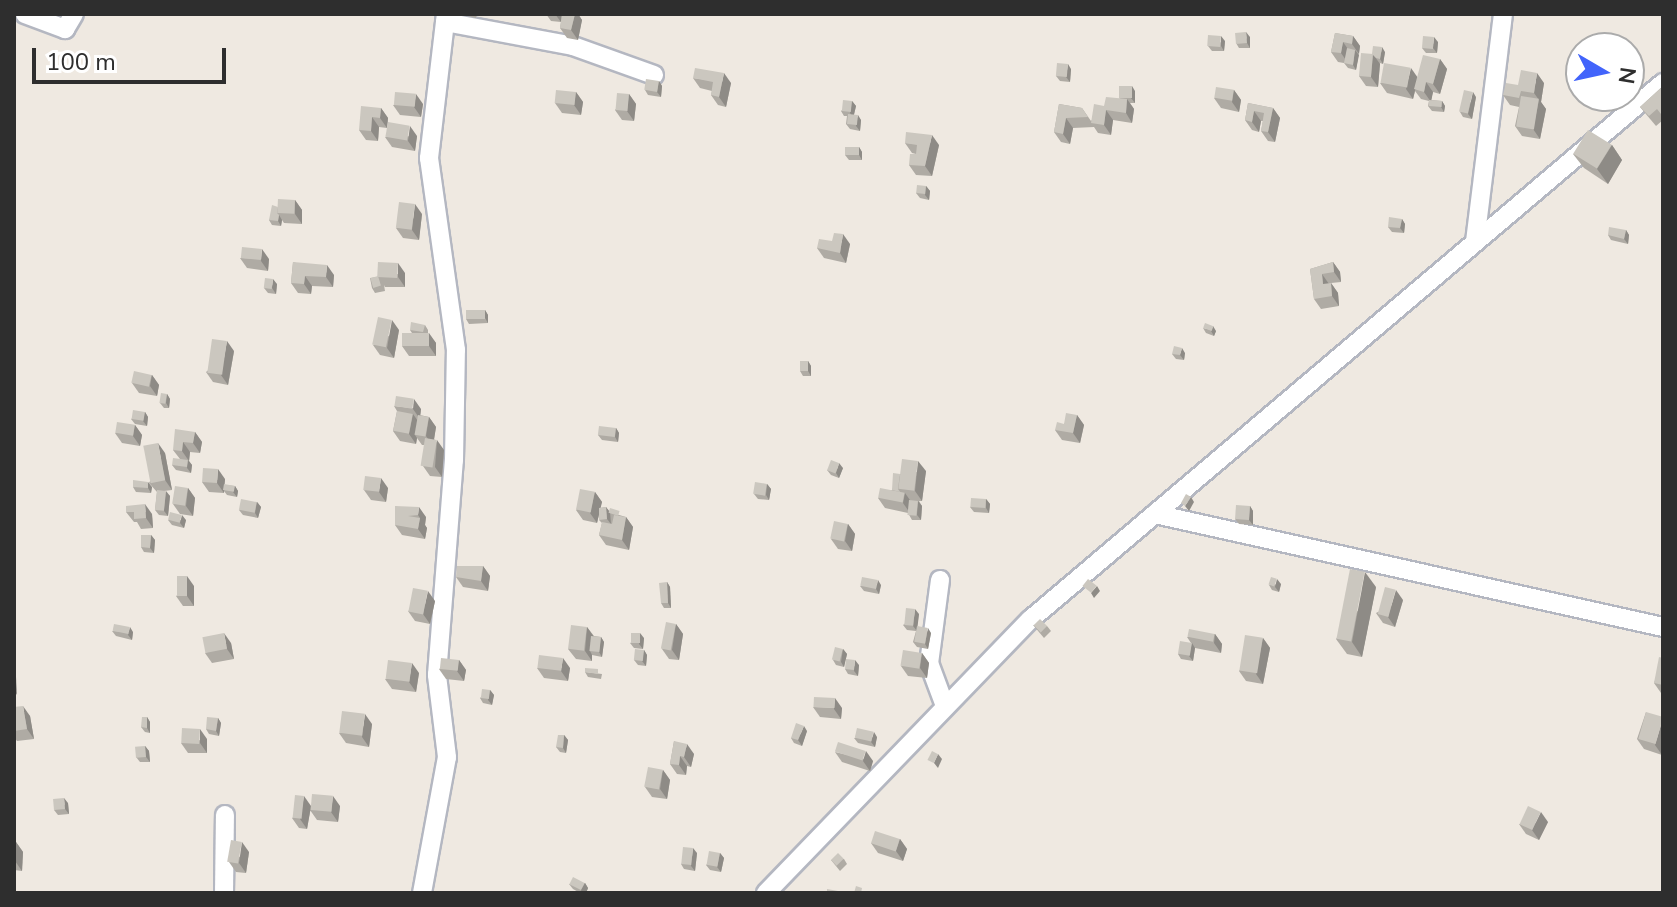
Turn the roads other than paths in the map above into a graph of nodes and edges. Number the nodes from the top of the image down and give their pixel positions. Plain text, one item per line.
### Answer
1 (25, 14) edge
2 (74, 14) edge
3 (1503, 14) edge
4 (445, 18) edge
5 (654, 75) dead end
6 (1663, 83) edge
7 (1475, 242) junction
8 (1155, 514) junction
9 (940, 580) dead end
10 (1663, 627) edge
11 (945, 706) junction
12 (225, 815) dead end
13 (224, 893) edge
14 (422, 893) edge
15 (766, 893) edge

1 - 2 street
3 - 7 street
4 - 5 street
4 - 14 street
6 - 7 street
7 - 8 street
8 - 10 street
8 - 11 street
9 - 11 street
11 - 15 street
12 - 13 street

